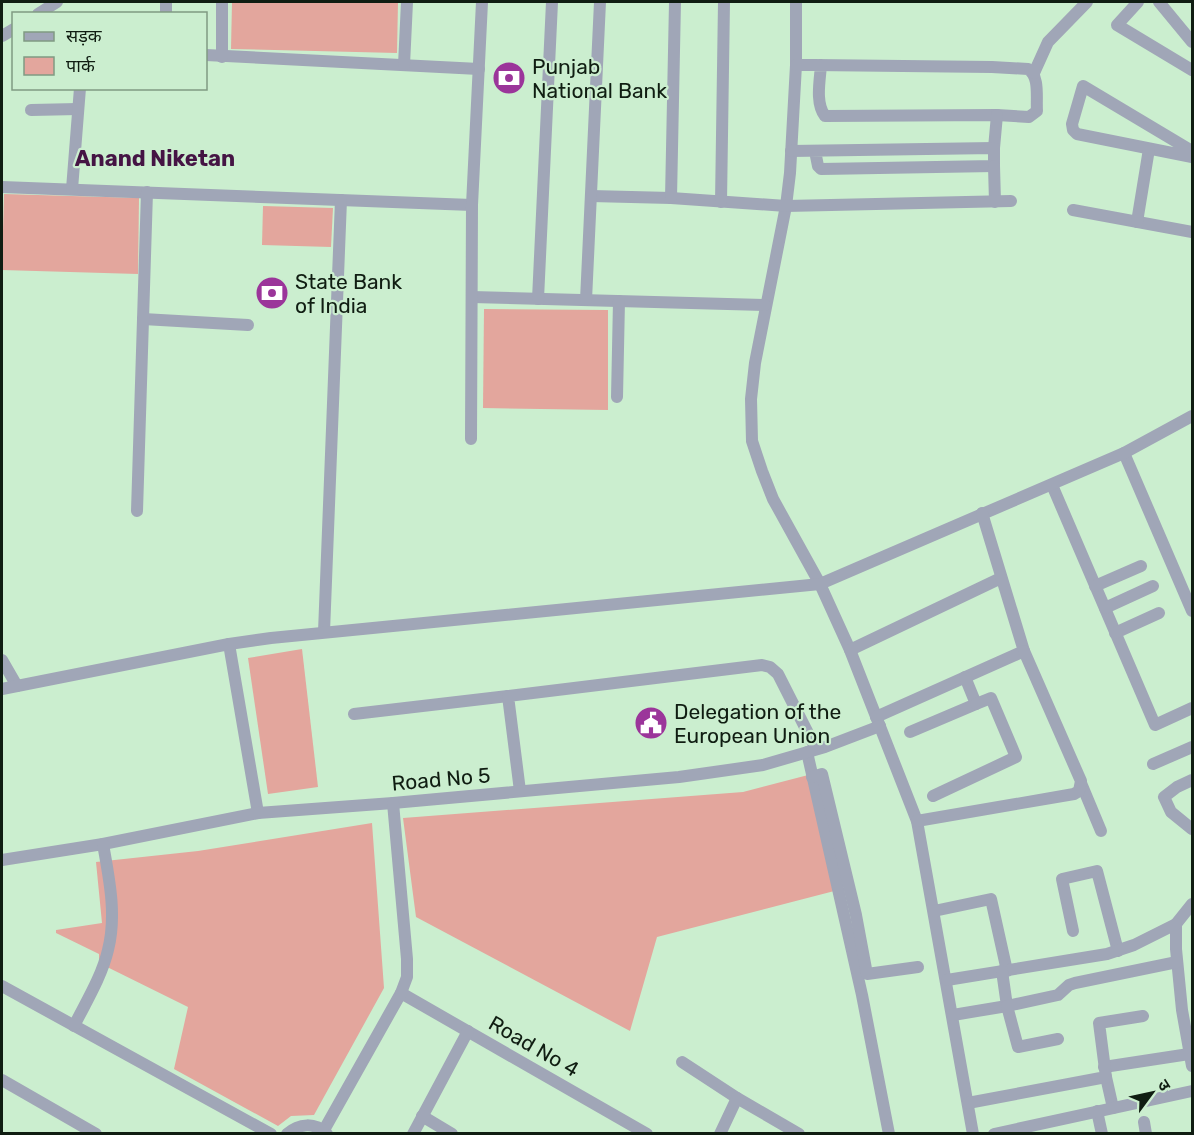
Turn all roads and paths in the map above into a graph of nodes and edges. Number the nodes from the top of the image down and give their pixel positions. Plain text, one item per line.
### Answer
1 (57, 2) edge
2 (222, 2) edge
3 (407, 2) edge
4 (482, 2) edge
5 (552, 2) edge
6 (600, 2) edge
7 (675, 2) edge
8 (724, 2) edge
9 (796, 2) edge
10 (1087, 2) edge
11 (1138, 2) edge
12 (1159, 2) edge
13 (41, 12) edge
14 (1192, 42) edge
15 (207, 55) edge
16 (222, 57) junction
17 (404, 65) junction
18 (796, 65) junction
19 (821, 65) junction
20 (479, 69) junction
21 (1192, 70) edge
22 (1034, 74) junction
23 (80, 90) edge
24 (78, 109) junction
25 (31, 110) dead end
26 (997, 115) junction
27 (994, 148) junction
28 (1149, 149) junction
29 (792, 151) junction
30 (815, 151) junction
31 (1192, 151) edge
32 (1192, 157) edge
33 (994, 166) junction
34 (2, 187) edge
35 (72, 189) junction
36 (147, 192) junction
37 (591, 196) junction
38 (671, 198) junction
39 (341, 200) junction
40 (1011, 201) dead end
41 (721, 202) junction
42 (995, 202) junction
43 (472, 205) junction
44 (780, 206) junction
45 (1073, 210) dead end
46 (1137, 222) junction
47 (1192, 231) edge
48 (472, 297) junction
49 (538, 299) junction
50 (586, 300) junction
51 (619, 301) junction
52 (760, 304) junction
53 (143, 319) junction
54 (248, 325) dead end
55 (617, 397) dead end
56 (1192, 416) edge
57 (471, 439) dead end
58 (1124, 453) junction
59 (1052, 485) junction
60 (137, 511) dead end
61 (982, 513) junction
62 (1141, 566) dead end
63 (1001, 578) junction
64 (820, 584) junction
65 (1095, 586) junction
66 (1153, 586) dead end
67 (1105, 609) junction
68 (1192, 610) edge
69 (1160, 613) dead end
70 (324, 632) junction
71 (1115, 633) junction
72 (230, 644) junction
73 (850, 650) junction
74 (1024, 651) junction
75 (2, 660) edge
76 (964, 677) junction
77 (15, 683) junction
78 (2, 689) edge
79 (508, 696) junction
80 (976, 704) junction
81 (1192, 708) edge
82 (354, 714) dead end
83 (878, 721) junction
84 (910, 732) dead end
85 (1192, 747) edge
86 (812, 751) junction
87 (1153, 764) dead end
88 (812, 777) junction
89 (1192, 780) edge
90 (1081, 783) junction
91 (520, 791) junction
92 (933, 796) dead end
93 (393, 803) junction
94 (258, 813) junction
95 (917, 820) junction
96 (1192, 829) edge
97 (1101, 831) dead end
98 (103, 844) junction
99 (2, 860) edge
100 (1192, 904) edge
101 (934, 911) junction
102 (1176, 924) junction
103 (1073, 931) dead end
104 (1118, 951) junction
105 (1074, 960) junction
106 (1177, 962) junction
107 (918, 967) dead end
108 (1005, 971) junction
109 (947, 980) junction
110 (1079, 982) junction
111 (2, 986) edge
112 (401, 993) junction
113 (1007, 1006) junction
114 (953, 1015) junction
115 (1143, 1016) dead end
116 (74, 1026) junction
117 (468, 1031) junction
118 (1058, 1039) dead end
119 (1191, 1060) edge
120 (682, 1062) dead end
121 (1105, 1072) junction
122 (2, 1080) edge
123 (1192, 1091) edge
124 (737, 1098) junction
125 (968, 1103) junction
126 (1113, 1108) junction
127 (1097, 1111) junction
128 (422, 1116) junction
129 (631, 1130) edge
130 (1030, 1130) edge
131 (326, 1132) edge
132 (96, 1134) edge
133 (271, 1134) edge
134 (287, 1134) edge
135 (413, 1134) edge
136 (452, 1134) edge
137 (647, 1134) edge
138 (720, 1134) edge
139 (799, 1134) edge
140 (889, 1134) edge
141 (973, 1134) edge
142 (994, 1134) edge
143 (1101, 1134) edge

1 - 13 street
2 - 16 street
3 - 17 street
4 - 20 street
5 - 49 street
6 - 37 street
7 - 38 street
8 - 41 street
9 - 18 street
10 - 22 street
11 - 21 street
12 - 14 street
15 - 16 street
16 - 17 street
17 - 20 street
18 - 19 street
18 - 29 street
19 - 22 street
19 - 26 street
20 - 43 street
22 - 26 street
23 - 24 street
24 - 25 street
24 - 35 street
26 - 27 street
27 - 30 street
27 - 33 street
28 - 31 street
28 - 32 street
28 - 46 street
29 - 30 street
29 - 44 street
30 - 33 street
33 - 42 street
34 - 35 street
35 - 36 street
36 - 39 street
36 - 53 street
37 - 38 street
37 - 50 street
38 - 41 street
39 - 43 street
39 - 70 street
40 - 42 street
41 - 44 street
42 - 44 street
43 - 48 street
44 - 52 street
45 - 46 street
46 - 47 street
48 - 49 street
48 - 57 street
49 - 50 street
50 - 51 street
51 - 52 street
51 - 55 street
52 - 64 street
53 - 54 street
53 - 60 street
56 - 58 street
58 - 59 street
58 - 68 street
59 - 61 street
59 - 65 street
61 - 63 street
61 - 64 street
62 - 65 street
63 - 73 street
63 - 74 street
64 - 70 street
64 - 73 street
65 - 67 street
66 - 67 street
67 - 71 street
69 - 71 street
70 - 72 street
71 - 81 street
72 - 77 street
72 - 94 street
73 - 83 street
74 - 76 street, Road No 5
74 - 90 street
75 - 77 street
76 - 80 street
76 - 83 street, Road No 5
77 - 78 street
79 - 82 street
79 - 86 street
79 - 91 street
80 - 84 street
80 - 92 street
83 - 86 street, Road No 5
83 - 95 street
85 - 87 street
86 - 88 street
86 - 91 street, Road No 5
88 - 107 street
88 - 140 street
89 - 96 street
90 - 95 street
90 - 97 street
91 - 93 street, Road No 5
93 - 94 street, Road No 5
93 - 112 street
94 - 98 street, Road No 5
95 - 101 street
98 - 99 street, Road No 5
98 - 116 street
100 - 102 street
101 - 108 street
101 - 109 street
102 - 104 street
102 - 106 street
103 - 104 street
104 - 105 street
105 - 108 street
105 - 110 street
106 - 110 street
106 - 119 street
108 - 109 street
108 - 113 street
109 - 114 street
110 - 113 street
111 - 116 street
112 - 117 street, Road No 4
112 - 131 street
113 - 114 street
113 - 118 street
114 - 125 street
115 - 121 street
116 - 133 street
117 - 128 street
117 - 129 street, Road No 4
119 - 121 street
120 - 124 street
121 - 125 street
121 - 126 street
122 - 132 street
123 - 126 street
124 - 138 street
124 - 139 street
125 - 141 street
126 - 127 street
127 - 130 street
127 - 143 street
128 - 135 street
128 - 136 street
129 - 137 street, Road No 4
130 - 142 street
131 - 134 street

